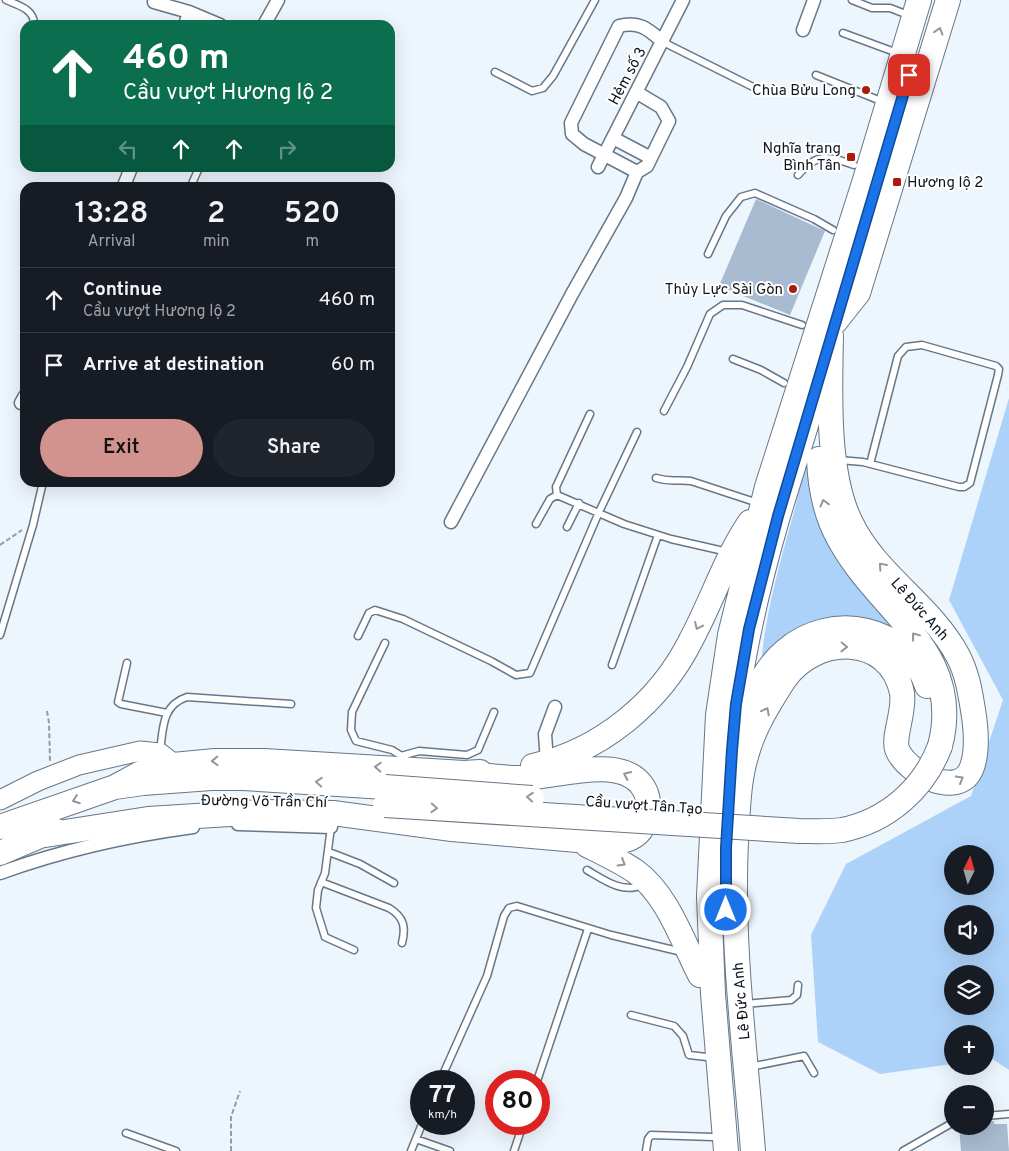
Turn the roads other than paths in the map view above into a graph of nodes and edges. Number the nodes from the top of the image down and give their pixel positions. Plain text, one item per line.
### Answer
1 (6, 0) edge
2 (595, 0) edge
3 (684, 0) edge
4 (814, 0) edge
5 (852, 0) edge
6 (931, 0) edge
7 (948, 0) edge
8 (274, 1) edge
9 (154, 2) dead end
10 (910, 4) edge
11 (190, 12) junction
12 (35, 20) edge
13 (187, 20) edge
14 (208, 20) edge
15 (266, 20) edge
16 (803, 30) dead end
17 (843, 33) dead end
18 (663, 42) junction
19 (892, 51) junction
20 (495, 72) dead end
21 (816, 76) dead end
22 (636, 92) junction
23 (761, 92) dead end
24 (876, 99) junction
25 (613, 138) junction
26 (604, 155) junction
27 (651, 158) junction
28 (869, 164) junction
29 (598, 167) dead end
30 (637, 172) junction
31 (798, 175) dead end
32 (833, 230) junction
33 (708, 254) dead end
34 (843, 269) junction
35 (802, 325) junction
36 (833, 329) junction
37 (733, 359) dead end
38 (820, 381) junction
39 (784, 383) junction
40 (664, 411) dead end
41 (590, 414) dead end
42 (636, 432) dead end
43 (826, 460) junction
44 (870, 464) junction
45 (656, 478) dead end
46 (42, 487) edge
47 (760, 491) junction
48 (557, 495) junction
49 (579, 504) junction
50 (599, 512) junction
51 (451, 522) dead end
52 (536, 524) dead end
53 (567, 527) dead end
54 (658, 534) junction
55 (739, 555) junction
56 (836, 628) junction
57 (0, 635) edge
58 (358, 636) dead end
59 (385, 643) dead end
60 (127, 662) dead end
61 (612, 665) dead end
62 (787, 675) junction
63 (291, 704) dead end
64 (555, 707) dead end
65 (494, 712) dead end
66 (167, 713) junction
67 (934, 742) junction
68 (732, 750) junction
69 (167, 758) junction
70 (556, 759) junction
71 (403, 762) junction
72 (464, 773) junction
73 (114, 787) junction
74 (385, 796) junction
75 (0, 800) edge
76 (332, 820) junction
77 (0, 827) edge
78 (39, 836) junction
79 (579, 841) junction
80 (0, 852) edge
81 (329, 852) junction
82 (587, 870) dead end
83 (0, 873) edge
84 (321, 882) junction
85 (646, 882) junction
86 (394, 883) dead end
87 (588, 929) junction
88 (402, 943) dead end
89 (732, 947) junction
90 (354, 950) dead end
91 (689, 953) junction
92 (700, 975) junction
93 (798, 986) dead end
94 (741, 1004) junction
95 (632, 1015) dead end
96 (707, 1057) junction
97 (747, 1068) junction
98 (445, 1070) edge
99 (541, 1070) edge
100 (814, 1073) dead end
101 (1009, 1114) edge
102 (994, 1115) edge
103 (944, 1128) edge
104 (126, 1133) dead end
105 (418, 1135) edge
106 (519, 1135) edge
107 (416, 1139) junction
108 (718, 1146) edge
109 (176, 1151) edge
110 (411, 1151) edge
111 (450, 1151) edge
112 (514, 1151) edge
113 (646, 1151) edge
114 (744, 1151) edge
115 (753, 1151) edge
116 (903, 1151) edge

1 - 12 lane
2 - 20 lane
3 - 18 street, Hẻm số 3
4 - 16 street
5 - 10 lane
6 - 28 highway
36 -> 7 highway, Lê Đức Anh
8 - 15 street
9 - 11 street
10 - 19 highway, Lê Đức Anh
10 - 28 highway
11 - 13 street
11 - 14 street
17 - 19 lane
18 - 22 street, Hẻm số 3
18 - 23 lane
18 - 26 street
19 - 24 highway, Lê Đức Anh
21 - 24 lane
22 - 25 street, Hẻm số 3
22 - 27 street
24 - 28 highway, Lê Đức Anh
25 - 26 street, Hẻm số 3
25 - 27 street
26 - 29 street, Hẻm số 3
26 - 30 street
27 - 30 street
28 - 31 lane
28 - 32 highway, Lê Đức Anh
28 - 34 highway, Lê Đức Anh
30 - 51 street
32 - 33 lane
32 - 35 highway, Lê Đức Anh
34 - 36 highway, Lê Đức Anh
34 - 47 highway, Lê Đức Anh
35 - 39 highway, Lê Đức Anh
35 - 40 lane
36 - 38 highway, Lê Đức Anh
36 - 43 highway, Lê Đức Anh
37 - 39 lane
38 - 43 highway
38 - 68 highway, Lê Đức Anh
39 - 47 highway, Lê Đức Anh
41 - 48 lane
42 - 50 lane
43 - 44 lane
62 -> 43 highway, Lê Đức Anh
67 -> 43 highway
44 - 44 lane
45 - 47 lane
46 - 57 lane
47 - 55 highway, Lê Đức Anh
47 - 55 highway
48 - 49 lane
48 - 52 lane
49 - 50 lane
49 - 53 lane
50 - 54 lane
50 - 58 lane
54 - 55 lane
54 - 61 lane
55 -> 70 highway
55 - 92 highway, Lê Đức Anh
55 - 108 highway, Lê Đức Anh
56 - 62 highway
56 - 67 highway
56 - 68 highway
59 - 71 lane
60 - 66 lane
89 -> 62 highway, Lê Đức Anh
63 - 66 lane
64 - 70 street
65 - 71 lane
66 - 69 lane
67 - 74 highway, bridge
68 - 89 highway, Lê Đức Anh
71 -> 69 highway
69 - 73 highway
69 - 75 street
70 - 72 highway
71 - 72 highway
79 -> 72 highway
74 -> 73 highway, Đường Võ Trần Chí
73 -> 77 highway, Đường Võ Trần Chí
74 - 78 highway, Đường Võ Trần Chí
76 - 78 highway
76 - 79 highway
76 - 81 lane
76 - 83 street
78 - 80 highway, Đường Võ Trần Chí
79 -> 85 highway
81 - 84 lane
81 - 86 lane
82 - 85 lane
84 - 88 lane
84 - 90 lane
85 - 91 highway
87 - 91 lane
87 - 98 lane
87 - 99 lane
89 - 94 highway, Lê Đức Anh
89 - 114 highway, Lê Đức Anh
91 - 92 highway
92 - 96 highway, Lê Đức Anh
93 - 94 lane
94 - 97 highway, Lê Đức Anh
95 - 96 lane
96 - 108 highway, Lê Đức Anh
97 - 100 lane
97 - 115 highway, Lê Đức Anh
101 - 102 lane
103 - 116 lane
104 - 109 lane
105 - 107 lane
106 - 112 lane
107 - 110 lane
107 - 111 lane
108 - 113 lane

